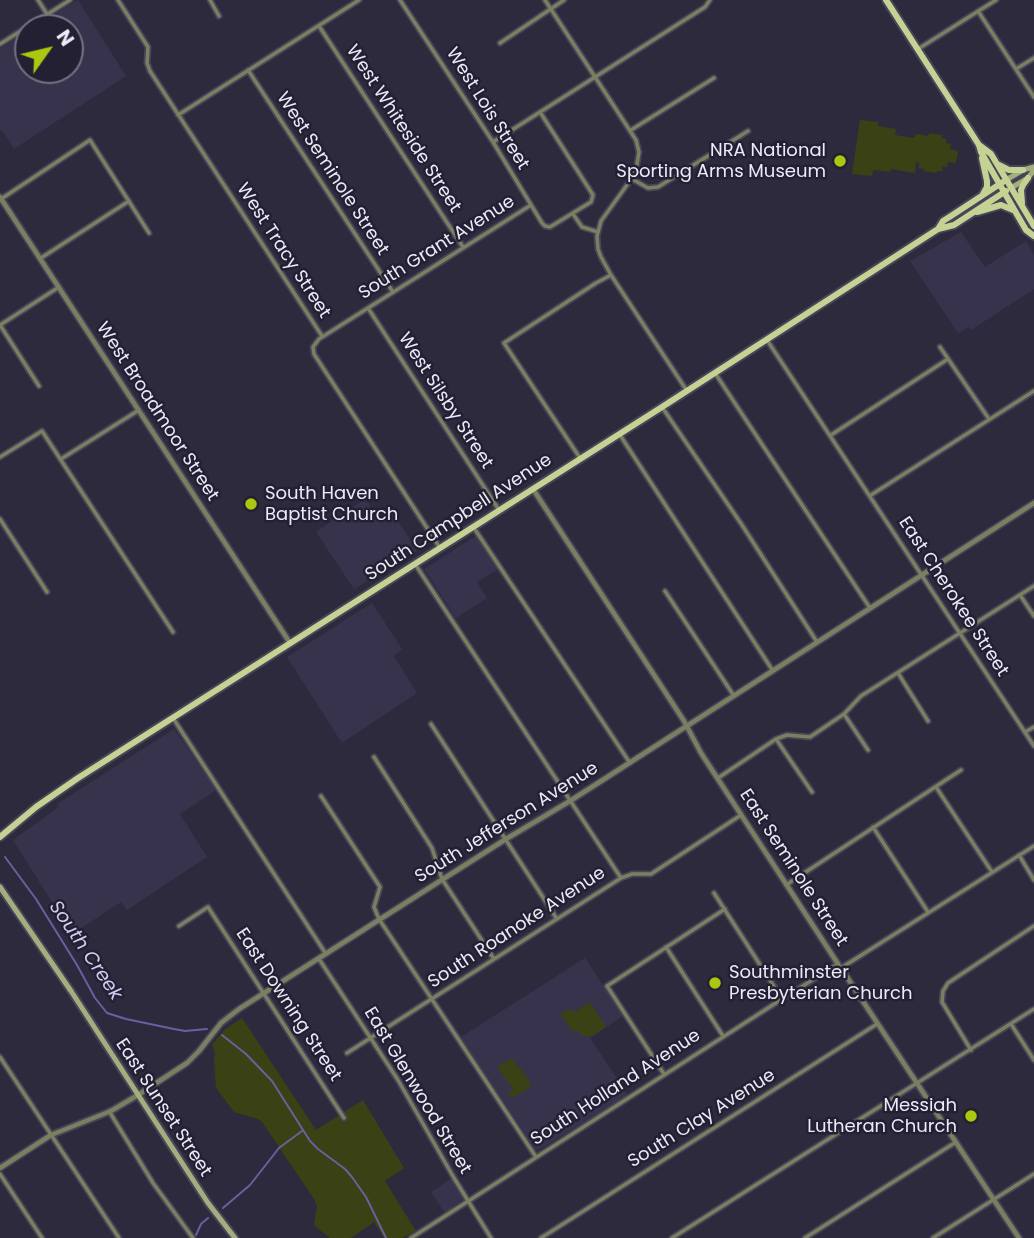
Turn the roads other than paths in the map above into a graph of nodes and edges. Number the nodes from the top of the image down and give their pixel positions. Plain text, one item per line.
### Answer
1 (38, 0) edge
2 (70, 0) edge
3 (118, 0) edge
4 (210, 0) edge
5 (359, 0) edge
6 (400, 0) edge
7 (545, 0) edge
8 (564, 0) edge
9 (709, 0) edge
10 (886, 0) edge
11 (996, 0) edge
12 (551, 8) junction
13 (978, 12) junction
14 (47, 14) joint
15 (219, 16) dead end
16 (319, 26) junction
17 (500, 43) dead end
18 (918, 49) junction
19 (1034, 58) edge
20 (1016, 69) junction
21 (248, 70) junction
22 (596, 76) junction
23 (714, 78) dead end
24 (1034, 97) edge
25 (540, 112) junction
26 (178, 115) junction
27 (631, 130) junction
28 (748, 131) dead end
29 (493, 142) junction
30 (980, 148) junction
31 (995, 161) junction
32 (1034, 169) edge
33 (1023, 170) junction
34 (632, 178) junction
35 (1028, 178) junction
36 (1006, 180) junction
37 (999, 184) junction
38 (1011, 188) junction
39 (1004, 192) junction
40 (1, 198) edge
41 (979, 198) junction
42 (129, 201) junction
43 (531, 205) junction
44 (1023, 208) junction
45 (1016, 213) junction
46 (572, 214) junction
47 (972, 214) junction
48 (1034, 226) edge
49 (938, 229) junction
50 (598, 232) junction
51 (149, 233) dead end
52 (1034, 236) edge
53 (463, 247) junction
54 (41, 258) junction
55 (611, 275) junction
56 (59, 287) junction
57 (393, 292) junction
58 (368, 308) junction
59 (0, 325) edge
60 (322, 337) junction
61 (766, 338) junction
62 (940, 347) dead end
63 (948, 359) junction
64 (715, 373) junction
65 (39, 386) dead end
66 (687, 391) junction
67 (1034, 391) edge
68 (662, 407) junction
69 (139, 410) junction
70 (989, 419) junction
71 (619, 434) junction
72 (831, 435) junction
73 (1, 456) edge
74 (580, 458) junction
75 (61, 459) junction
76 (533, 488) junction
77 (870, 496) junction
78 (1034, 503) edge
79 (499, 510) junction
80 (0, 519) edge
81 (473, 527) junction
82 (440, 548) junction
83 (415, 564) junction
84 (922, 575) junction
85 (1034, 586) edge
86 (47, 592) dead end
87 (665, 592) dead end
88 (1020, 594) junction
89 (870, 608) junction
90 (1034, 616) edge
91 (173, 632) dead end
92 (961, 633) junction
93 (817, 642) junction
94 (290, 643) junction
95 (773, 671) junction
96 (898, 673) junction
97 (734, 696) junction
98 (844, 714) junction
99 (172, 718) junction
100 (928, 721) dead end
101 (431, 724) dead end
102 (687, 725) junction
103 (1034, 727) edge
104 (1025, 733) junction
105 (776, 739) junction
106 (1034, 746) edge
107 (868, 750) dead end
108 (374, 757) dead end
109 (630, 763) junction
110 (961, 770) dead end
111 (718, 778) junction
112 (936, 787) junction
113 (812, 792) dead end
114 (321, 796) dead end
115 (570, 801) junction
116 (741, 815) junction
117 (873, 827) junction
118 (2, 835) edge
119 (506, 839) junction
120 (0, 845) edge
121 (1034, 846) edge
122 (1019, 855) junction
123 (992, 872) junction
124 (621, 878) junction
125 (442, 880) junction
126 (1034, 880) edge
127 (786, 885) junction
128 (0, 887) edge
129 (714, 893) dead end
130 (725, 909) junction
131 (929, 912) junction
132 (379, 919) junction
133 (557, 919) junction
134 (179, 926) dead end
135 (1034, 926) edge
136 (666, 947) junction
137 (326, 954) junction
138 (318, 959) junction
139 (494, 960) junction
140 (840, 966) junction
141 (263, 993) junction
142 (432, 999) junction
143 (782, 999) junction
144 (1034, 1009) edge
145 (877, 1024) junction
146 (1010, 1024) junction
147 (723, 1036) junction
148 (370, 1038) junction
149 (971, 1050) junction
150 (347, 1053) dead end
151 (0, 1057) edge
152 (1034, 1060) edge
153 (664, 1074) junction
154 (917, 1084) junction
155 (138, 1095) junction
156 (110, 1111) junction
157 (344, 1118) dead end
158 (51, 1135) junction
159 (956, 1142) junction
160 (536, 1157) junction
161 (0, 1168) edge
162 (0, 1174) edge
163 (1034, 1174) edge
164 (994, 1200) junction
165 (468, 1202) junction
166 (681, 1236) edge
167 (233, 1237) edge
168 (42, 1238) edge
169 (119, 1238) edge
170 (193, 1238) edge
171 (411, 1238) edge
172 (491, 1238) edge
173 (541, 1238) edge
174 (672, 1238) edge
175 (805, 1238) edge
176 (933, 1238) edge
177 (1019, 1238) edge

1 - 14 street
2 - 14 street
3 - 26 street, West Tracy Street
4 - 15 street
5 - 16 street
6 - 29 street, West Lois Street
7 - 12 street
8 - 12 street
9 - 22 street
10 - 18 main road
11 - 13 street
12 - 17 street
12 - 22 street
13 - 18 street
13 - 20 street
16 - 21 street
16 - 53 street, West Whiteside Street
18 - 30 main road
19 - 20 street
20 - 24 street
21 - 26 street
21 - 57 street, West Seminole Street
22 - 25 street
22 - 27 street
23 - 27 street
25 - 29 street
25 - 46 street
26 - 60 street, West Tracy Street
27 - 34 street
28 - 34 street
29 - 43 street, West Lois Street
30 - 31 main road
30 - 37 main road
30 - 41 main road
31 - 33 main road
31 - 36 main road
32 - 33 main road, South Campbell Avenue
32 - 35 main road, South Campbell Avenue
33 - 36 main road, South Campbell Avenue
34 - 50 street
35 - 38 main road, South Campbell Avenue
35 - 44 main road
36 - 37 main road, South Campbell Avenue
36 - 38 main road
37 - 39 main road
37 - 41 main road, South Campbell Avenue
38 - 39 main road, South Campbell Avenue
38 - 44 main road
39 - 45 main road
39 - 47 main road, South Campbell Avenue
40 - 42 street
40 - 54 street, West Broadmoor Street
41 - 49 main road, South Campbell Avenue
42 - 51 street
42 - 54 street
43 - 46 street, West Lois Street
43 - 53 street, South Grant Avenue
44 - 48 main road
45 - 47 main road
45 - 52 main road
46 - 50 street
47 - 49 main road, South Campbell Avenue
49 - 61 main road, South Campbell Avenue
50 - 55 street
53 - 57 street, South Grant Avenue
54 - 56 street, West Broadmoor Street
55 - 66 street
55 - 74 street
56 - 59 street
56 - 69 street, West Broadmoor Street
57 - 58 street, South Grant Avenue
58 - 60 street, South Grant Avenue
58 - 79 street, West Silsby Street
59 - 65 street
60 - 82 street, West Tracy Street
61 - 64 main road, South Campbell Avenue
61 - 72 street, East Cherokee Street
62 - 63 street
63 - 70 street
63 - 72 street
64 - 66 main road, South Campbell Avenue
64 - 89 street
66 - 68 main road, South Campbell Avenue
67 - 70 street
68 - 71 main road, South Campbell Avenue
68 - 93 street
69 - 75 street
69 - 94 street, West Broadmoor Street
70 - 77 street
71 - 74 main road, South Campbell Avenue
71 - 95 street
72 - 77 street, East Cherokee Street
73 - 75 street
74 - 76 main road, South Campbell Avenue
75 - 91 street
76 - 79 main road, South Campbell Avenue
76 - 102 street, East Seminole Street
77 - 84 street, East Cherokee Street
78 - 84 street, South Jefferson Avenue
79 - 81 main road, South Campbell Avenue
80 - 86 street
81 - 82 main road, South Campbell Avenue
81 - 109 street
82 - 83 main road, South Campbell Avenue
83 - 94 main road, South Campbell Avenue
83 - 115 street
84 - 89 street, South Jefferson Avenue
84 - 92 street, East Cherokee Street
85 - 88 street
87 - 97 street
88 - 90 street
88 - 92 street
89 - 93 street, South Jefferson Avenue
92 - 96 street
92 - 104 street, East Cherokee Street
93 - 95 street, South Jefferson Avenue
94 - 99 main road, South Campbell Avenue
95 - 97 street, South Jefferson Avenue
96 - 98 street
96 - 100 street
97 - 102 street, South Jefferson Avenue
98 - 105 street
98 - 107 street
99 - 118 main road, South Campbell Avenue
99 - 137 street
101 - 119 street
102 - 109 street, South Jefferson Avenue
102 - 111 street, East Seminole Street
103 - 104 street
104 - 106 street, East Cherokee Street
105 - 111 street
105 - 113 street
108 - 125 street
109 - 115 street, South Jefferson Avenue
110 - 112 street
111 - 116 street, East Seminole Street
112 - 117 street
112 - 123 street
114 - 132 street
115 - 119 street, South Jefferson Avenue
115 - 124 street
116 - 124 street, South Roanoke Avenue
116 - 127 street, East Seminole Street
117 - 127 street
117 - 131 street
118 - 120 main road
119 - 125 street, South Jefferson Avenue
119 - 133 street
121 - 122 street, South Holland Avenue
122 - 123 street, South Holland Avenue
122 - 126 street
123 - 131 street, South Holland Avenue
124 - 133 street, South Roanoke Avenue
125 - 132 street, South Jefferson Avenue
125 - 139 street
127 - 140 street, East Seminole Street
128 - 155 main road, East Sunset Street
129 - 130 street
130 - 136 street
130 - 143 street
131 - 140 street, South Holland Avenue
132 - 137 street, South Jefferson Avenue
132 - 142 street
133 - 139 street, South Roanoke Avenue
134 - 141 street, East Downing Street
135 - 149 street
136 - 147 street
136 - 153 street
137 - 138 street, South Jefferson Avenue
138 - 141 street, South Jefferson Avenue
138 - 148 street, East Glenwood Street
139 - 142 street, South Roanoke Avenue
140 - 143 street, South Holland Avenue
140 - 145 street, East Seminole Street
141 - 155 street, South Jefferson Avenue
141 - 157 street, East Downing Street
142 - 148 street, South Roanoke Avenue
142 - 160 street
143 - 147 street, South Holland Avenue
144 - 146 street
145 - 154 street, East Seminole Street
145 - 173 street, South Clay Avenue
146 - 149 street
146 - 152 street
147 - 153 street, South Holland Avenue
148 - 150 street, South Roanoke Avenue
148 - 165 street, East Glenwood Street
149 - 154 street
151 - 158 street
153 - 160 street, South Holland Avenue
154 - 159 street, East Seminole Street
154 - 166 street
155 - 156 street, South Jefferson Avenue
155 - 167 main road, East Sunset Street
156 - 158 street, South Jefferson Avenue
156 - 170 street
158 - 161 street, South Jefferson Avenue
158 - 169 street
159 - 164 street, East Seminole Street
159 - 175 street
160 - 165 street, South Holland Avenue
162 - 168 street
163 - 164 street
164 - 176 street
164 - 177 street, East Seminole Street
165 - 171 street, South Holland Avenue
165 - 172 street, East Glenwood Street
166 - 174 street

